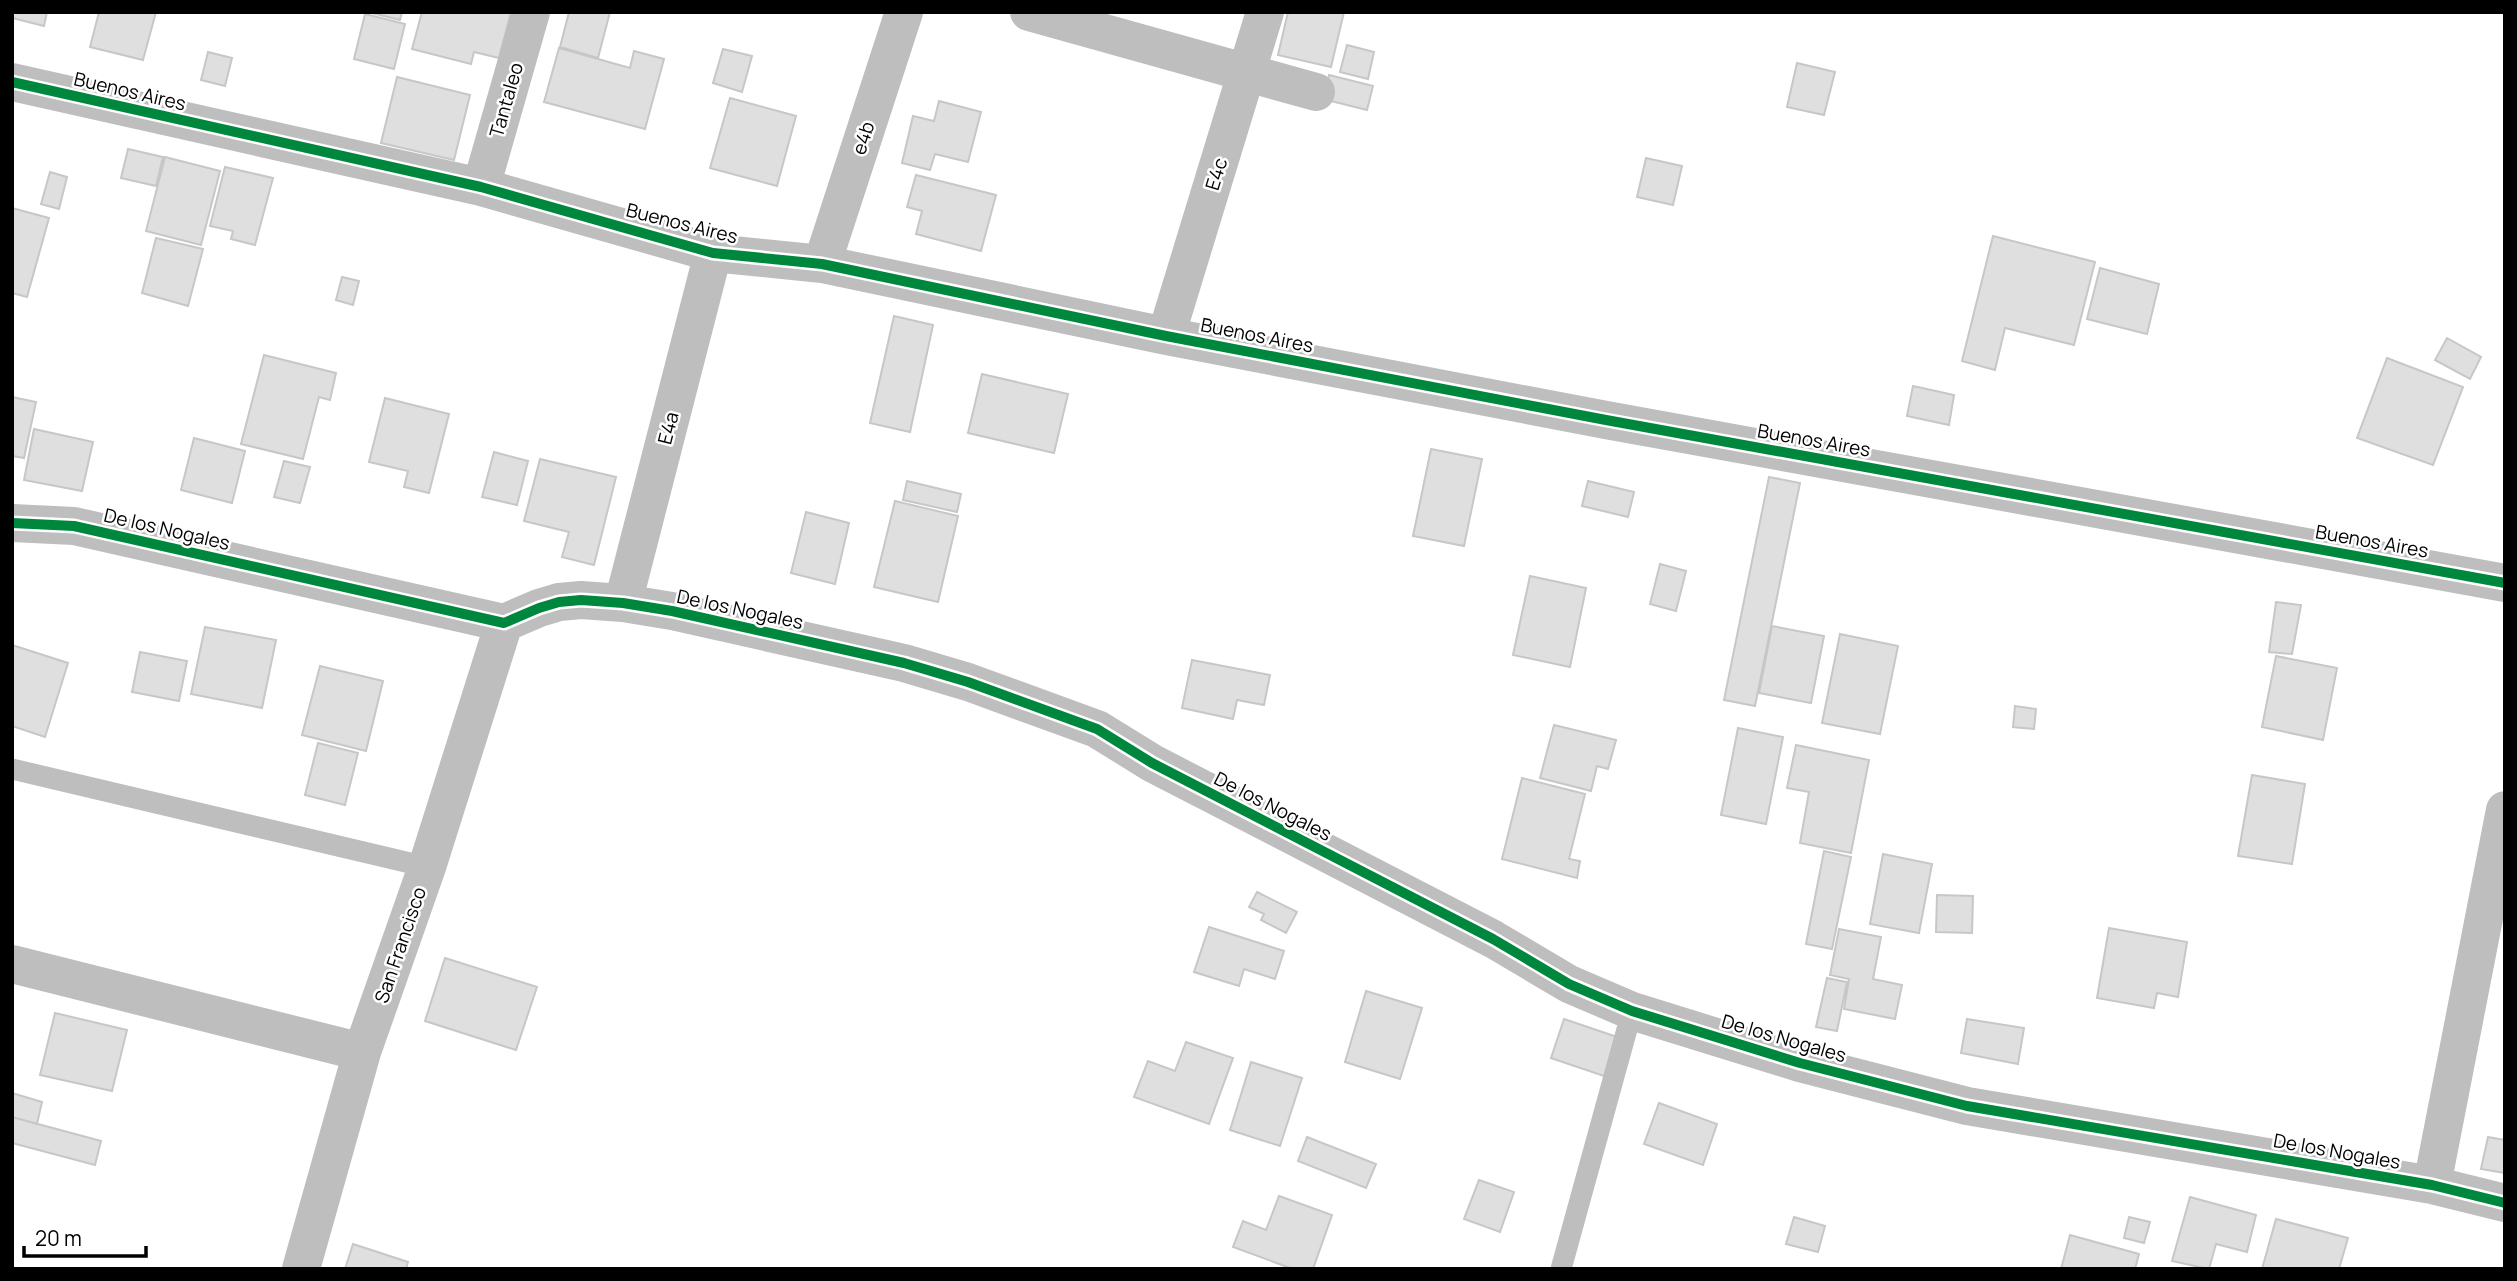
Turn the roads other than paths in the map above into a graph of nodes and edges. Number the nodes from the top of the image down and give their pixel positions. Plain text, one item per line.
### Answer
1 (531, 12) edge
2 (904, 12) edge
3 (1265, 12) edge
4 (1043, 14) edge
5 (1247, 73) junction
6 (12, 82) edge
7 (1316, 92) dead end
8 (481, 187) junction
9 (713, 253) junction
10 (822, 264) junction
11 (1166, 336) junction
12 (12, 523) edge
13 (2505, 583) edge
14 (623, 603) junction
15 (504, 623) junction
16 (12, 769) edge
17 (2505, 810) edge
18 (427, 867) junction
19 (12, 964) edge
20 (1632, 1010) junction
21 (362, 1052) junction
22 (2432, 1185) junction
23 (2505, 1203) edge
24 (301, 1269) edge
25 (1561, 1269) edge

1 - 8 street, Tantaleo
2 - 10 street, e4b
3 - 5 street, E4c
4 - 5 street
5 - 7 street
5 - 11 street, E4c
6 - 8 street, Buenos Aires
8 - 9 street, Buenos Aires
9 - 10 street, Buenos Aires
9 - 14 street, E4a
10 - 11 street, Buenos Aires
11 - 13 street, Buenos Aires
12 - 15 street, De los Nogales
14 - 15 street, De los Nogales
14 - 20 street, De los Nogales
15 - 18 street, San Francisco
16 - 18 lane
17 - 22 street
18 - 21 street, San Francisco
19 - 21 street
20 - 22 street, De los Nogales
20 - 25 lane
21 - 24 street, San Francisco
22 - 23 street, De los Nogales

